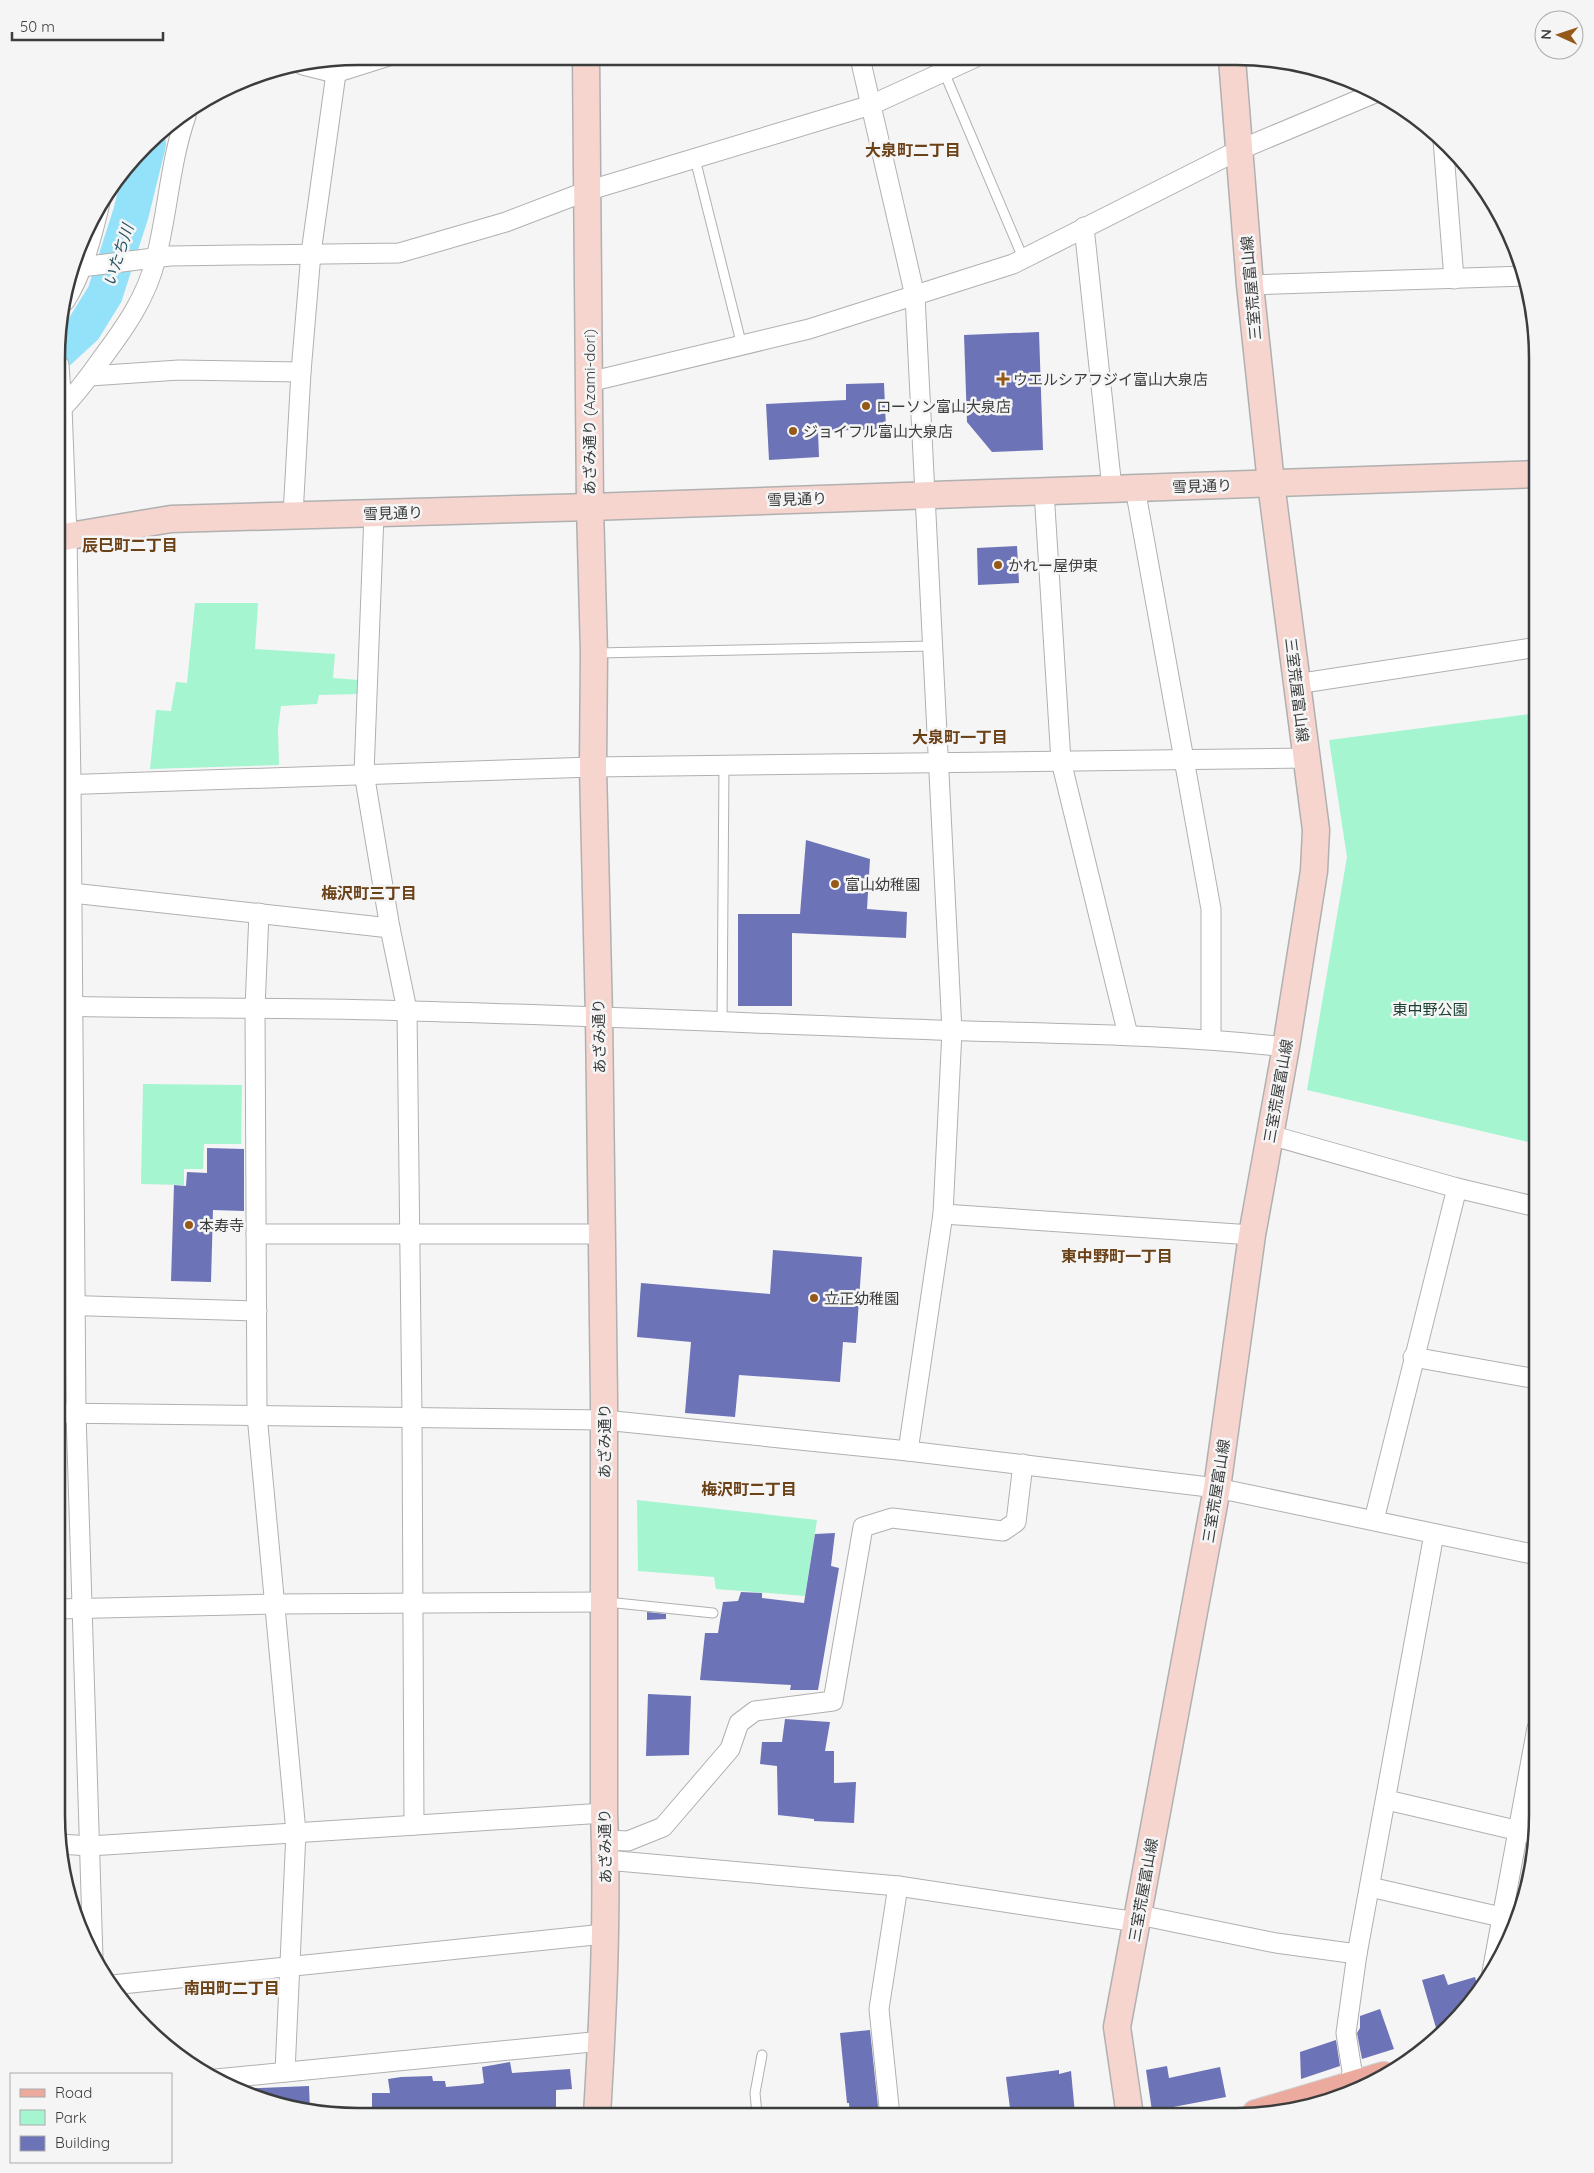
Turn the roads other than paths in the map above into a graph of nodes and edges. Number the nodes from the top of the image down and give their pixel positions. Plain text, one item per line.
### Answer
1 (586, 65) edge
2 (862, 65) edge
3 (959, 65) edge
4 (1232, 65) edge
5 (337, 66) edge
6 (944, 72) junction
7 (1368, 96) edge
8 (871, 105) junction
9 (184, 123) edge
10 (1239, 150) junction
11 (1444, 152) edge
12 (695, 159) junction
13 (587, 192) junction
14 (1084, 227) junction
15 (92, 235) edge
16 (311, 253) junction
17 (1023, 258) junction
18 (156, 259) junction
19 (84, 266) junction
20 (1517, 276) edge
21 (1454, 278) junction
22 (74, 285) edge
23 (1250, 286) junction
24 (915, 296) junction
25 (742, 346) junction
26 (301, 372) junction
27 (90, 376) junction
28 (589, 382) junction
29 (65, 404) edge
30 (1529, 474) edge
31 (1271, 483) junction
32 (1123, 488) junction
33 (1044, 491) junction
34 (925, 494) junction
35 (590, 507) junction
36 (374, 514) junction
37 (293, 515) junction
38 (65, 538) edge
39 (933, 646) junction
40 (1529, 649) edge
41 (594, 653) junction
42 (1296, 684) junction
43 (1306, 758) junction
44 (1183, 759) junction
45 (1061, 761) junction
46 (939, 762) junction
47 (724, 765) junction
48 (593, 767) junction
49 (364, 773) junction
50 (65, 785) edge
51 (72, 893) junction
52 (259, 913) junction
53 (390, 928) junction
54 (65, 1006) edge
55 (255, 1008) junction
56 (407, 1010) junction
57 (599, 1017) junction
58 (722, 1022) junction
59 (952, 1031) junction
60 (1128, 1035) junction
61 (1211, 1039) junction
62 (1286, 1047) junction
63 (1270, 1135) junction
64 (1456, 1188) junction
65 (1529, 1205) edge
66 (943, 1214) junction
67 (256, 1234) junction
68 (408, 1234) junction
69 (602, 1234) junction
70 (1252, 1235) junction
71 (66, 1305) edge
72 (257, 1311) junction
73 (1413, 1357) junction
74 (1529, 1378) edge
75 (65, 1413) edge
76 (76, 1413) junction
77 (257, 1415) junction
78 (412, 1418) junction
79 (604, 1420) junction
80 (908, 1451) junction
81 (1023, 1464) junction
82 (1218, 1488) junction
83 (1374, 1520) junction
84 (1434, 1534) junction
85 (1529, 1553) edge
86 (604, 1602) junction
87 (275, 1604) junction
88 (413, 1604) junction
89 (82, 1607) junction
90 (65, 1608) edge
91 (713, 1613) dead end
92 (1529, 1774) edge
93 (1387, 1800) junction
94 (604, 1813) junction
95 (414, 1825) junction
96 (296, 1832) junction
97 (1519, 1832) junction
98 (1528, 1834) edge
99 (67, 1844) edge
100 (90, 1846) junction
101 (606, 1850) junction
102 (898, 1886) junction
103 (1370, 1886) junction
104 (1501, 1917) junction
105 (1138, 1918) junction
106 (604, 1934) junction
107 (93, 1939) edge
108 (1495, 1952) edge
109 (1357, 1954) junction
110 (290, 1968) junction
111 (119, 1984) edge
112 (602, 2041) junction
113 (762, 2055) dead end
114 (285, 2072) junction
115 (226, 2077) edge
116 (1349, 2086) edge
117 (598, 2108) edge
118 (756, 2108) edge
119 (889, 2108) edge
120 (1129, 2108) edge

1 - 13 street, あざみ通り (Azami-dori)
2 - 8 street
3 - 6 street
4 - 10 street, 三室荒屋富山線
5 - 16 street
6 - 8 street
6 - 17 lane
7 - 10 street
8 - 12 street
8 - 24 street
9 - 18 street
10 - 14 street
10 - 23 street, 三室荒屋富山線
11 - 21 street
12 - 13 street
12 - 25 lane
13 - 16 street
13 - 28 street, あざみ通り (Azami-dori)
14 - 17 street
14 - 32 street
15 - 19 street
16 - 18 street
16 - 26 street
17 - 24 street
18 - 19 street
18 - 27 street
19 - 22 street
20 - 21 street
21 - 23 street
23 - 31 street, 三室荒屋富山線
24 - 25 street
24 - 34 street
25 - 28 street
26 - 27 street
26 - 37 street
27 - 29 street
28 - 35 street, あざみ通り (Azami-dori)
30 - 31 street, 雪見通り
31 - 32 street, 雪見通り
31 - 42 street, 三室荒屋富山線
32 - 33 street, 雪見通り
32 - 44 street
33 - 34 street, 雪見通り
33 - 45 street
34 - 35 street, 雪見通り
34 - 39 street
35 - 36 street, 雪見通り
35 - 41 street, あざみ通り (Azami-dori)
36 - 37 street, 雪見通り
36 - 49 street
37 - 38 street, 雪見通り
39 - 41 lane
39 - 46 street
40 - 42 street
41 - 48 street, あざみ通り (Azami-dori)
42 - 43 street, 三室荒屋富山線
43 - 44 street
43 - 62 street, 三室荒屋富山線
44 - 45 street
44 - 61 street
45 - 46 street
45 - 60 street
46 - 47 street
46 - 59 street
47 - 48 street
47 - 58 lane
48 - 49 street
48 - 57 street, あざみ通り
49 - 50 street
49 - 53 street
50 - 51 street
51 - 52 street
51 - 54 street
52 - 53 street
52 - 55 street
53 - 56 street
54 - 55 street
54 - 71 street
55 - 56 street
55 - 67 street
56 - 57 street
56 - 68 street
57 - 58 street
57 - 69 street, あざみ通り
58 - 59 street
59 - 60 street
59 - 66 street
60 - 61 street
61 - 62 street
62 - 63 street, 三室荒屋富山線
63 - 64 street
63 - 70 street, 三室荒屋富山線
64 - 65 street
64 - 73 street
66 - 70 street
66 - 80 street
67 - 68 street
67 - 72 street
68 - 69 street
68 - 78 street
69 - 79 street, あざみ通り
70 - 82 street, 三室荒屋富山線
71 - 72 street
71 - 76 street
72 - 77 street
73 - 74 street
73 - 83 street
75 - 76 street
76 - 77 street
76 - 89 street
77 - 78 street
77 - 87 street
78 - 79 street
78 - 88 street
79 - 80 street
79 - 86 street, あざみ通り
80 - 81 street
81 - 82 street
81 - 101 street
82 - 83 street
82 - 105 street, 三室荒屋富山線
83 - 84 street
84 - 85 street
84 - 93 street
86 - 88 street
86 - 91 lane
86 - 94 street, あざみ通り
87 - 88 street
87 - 89 street
87 - 96 street
88 - 95 street
89 - 90 street
89 - 100 street
92 - 97 street
93 - 97 street
93 - 103 street
94 - 95 street
94 - 101 street, あざみ通り
95 - 96 street
96 - 100 street
96 - 110 street
97 - 98 street
97 - 104 street
99 - 100 street
100 - 107 street
101 - 102 street
101 - 106 street, あざみ通り
102 - 105 street
102 - 119 street
103 - 104 street
103 - 109 street
104 - 108 street
105 - 109 street
105 - 120 street, 三室荒屋富山線
106 - 110 street
106 - 112 street, あざみ通り
109 - 116 street
110 - 111 street
110 - 114 street
112 - 114 street
112 - 117 street, あざみ通り
113 - 118 lane
114 - 115 street

